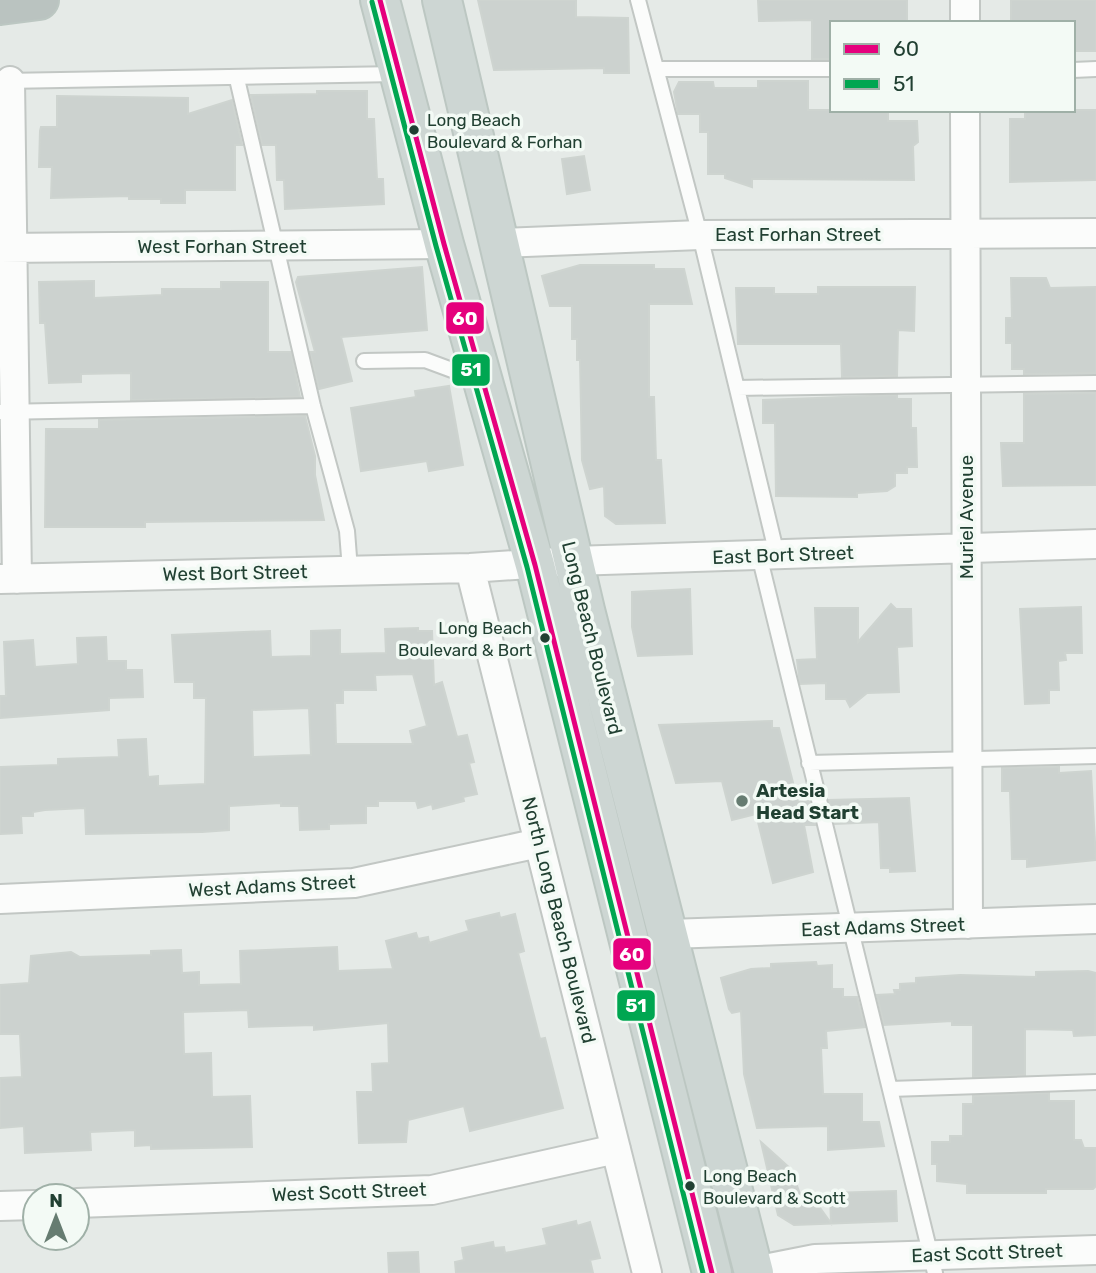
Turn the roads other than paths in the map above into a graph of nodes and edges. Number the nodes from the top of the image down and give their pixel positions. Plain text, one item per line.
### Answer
1 (39, 0) edge
2 (380, 0) edge
3 (442, 0) edge
4 (638, 0) edge
5 (965, 0) edge
6 (0, 5) edge
7 (965, 21) edge
8 (656, 69) junction
9 (830, 69) edge
10 (1096, 69) edge
11 (1075, 70) edge
12 (399, 74) junction
13 (237, 79) junction
14 (5, 81) edge
15 (965, 112) edge
16 (965, 233) junction
17 (1096, 233) edge
18 (700, 235) junction
19 (501, 243) junction
20 (444, 244) junction
21 (278, 245) junction
22 (5, 248) edge
23 (364, 361) dead end
24 (481, 375) junction
25 (1096, 383) edge
26 (965, 385) junction
27 (737, 388) junction
28 (313, 406) junction
29 (7, 412) edge
30 (1096, 544) edge
31 (966, 549) junction
32 (768, 555) junction
33 (573, 561) junction
34 (535, 565) junction
35 (470, 568) junction
36 (349, 570) junction
37 (9, 579) edge
38 (1096, 756) edge
39 (967, 760) junction
40 (809, 763) junction
41 (539, 843) junction
42 (0, 899) edge
43 (1096, 919) edge
44 (968, 924) junction
45 (849, 928) junction
46 (670, 934) junction
47 (1096, 1082) edge
48 (890, 1089) junction
49 (616, 1149) junction
50 (91, 1202) edge
51 (21, 1205) edge
52 (0, 1206) edge
53 (1096, 1250) edge
54 (933, 1264) edge
55 (754, 1272) edge
56 (647, 1273) edge
57 (712, 1273) edge

1 - 6 highway
2 - 12 main road, Long Beach Boulevard
3 - 19 main road, Long Beach Boulevard
4 - 8 lane
5 - 7 street
8 - 9 lane
8 - 18 lane
10 - 11 lane
12 - 13 lane
12 - 20 main road, Long Beach Boulevard
13 - 14 lane
13 - 21 lane
14 - 22 street
15 - 16 street, Muriel Avenue
16 - 17 street, East Forhan Street
16 - 18 street, East Forhan Street
16 - 26 street, Muriel Avenue
18 - 19 street, East Forhan Street
18 - 27 lane
19 - 33 main road, Long Beach Boulevard
20 - 21 street, West Forhan Street
20 - 24 main road, Long Beach Boulevard
21 - 22 street, West Forhan Street
21 - 28 lane
22 - 29 street
23 - 24 lane
24 - 34 main road, Long Beach Boulevard
25 - 26 lane
26 - 27 lane
26 - 31 street, Muriel Avenue
27 - 32 lane
28 - 29 lane
28 - 36 lane
29 - 37 street
30 - 31 street, East Bort Street
31 - 32 street, East Bort Street
31 - 39 street, Muriel Avenue
32 - 33 street, East Bort Street
32 - 40 lane
33 - 34 street, East Bort Street
33 - 46 main road, Long Beach Boulevard
34 - 35 street, East Bort Street
34 - 57 main road, Long Beach Boulevard
35 - 36 street, West Bort Street
35 - 41 street, North Long Beach Boulevard
36 - 37 street, West Bort Street
38 - 39 lane
39 - 40 lane
39 - 44 street, Muriel Avenue
40 - 45 lane
41 - 42 street, West Adams Street
41 - 49 street, North Long Beach Boulevard
43 - 44 street, East Adams Street
44 - 45 street, East Adams Street
45 - 46 street, East Adams Street
45 - 48 lane
46 - 55 main road, Long Beach Boulevard
47 - 48 lane
48 - 54 lane
49 - 50 street, West Scott Street
49 - 56 street, North Long Beach Boulevard
51 - 52 street
53 - 54 street, East Scott Street
54 - 55 street, East Scott Street

